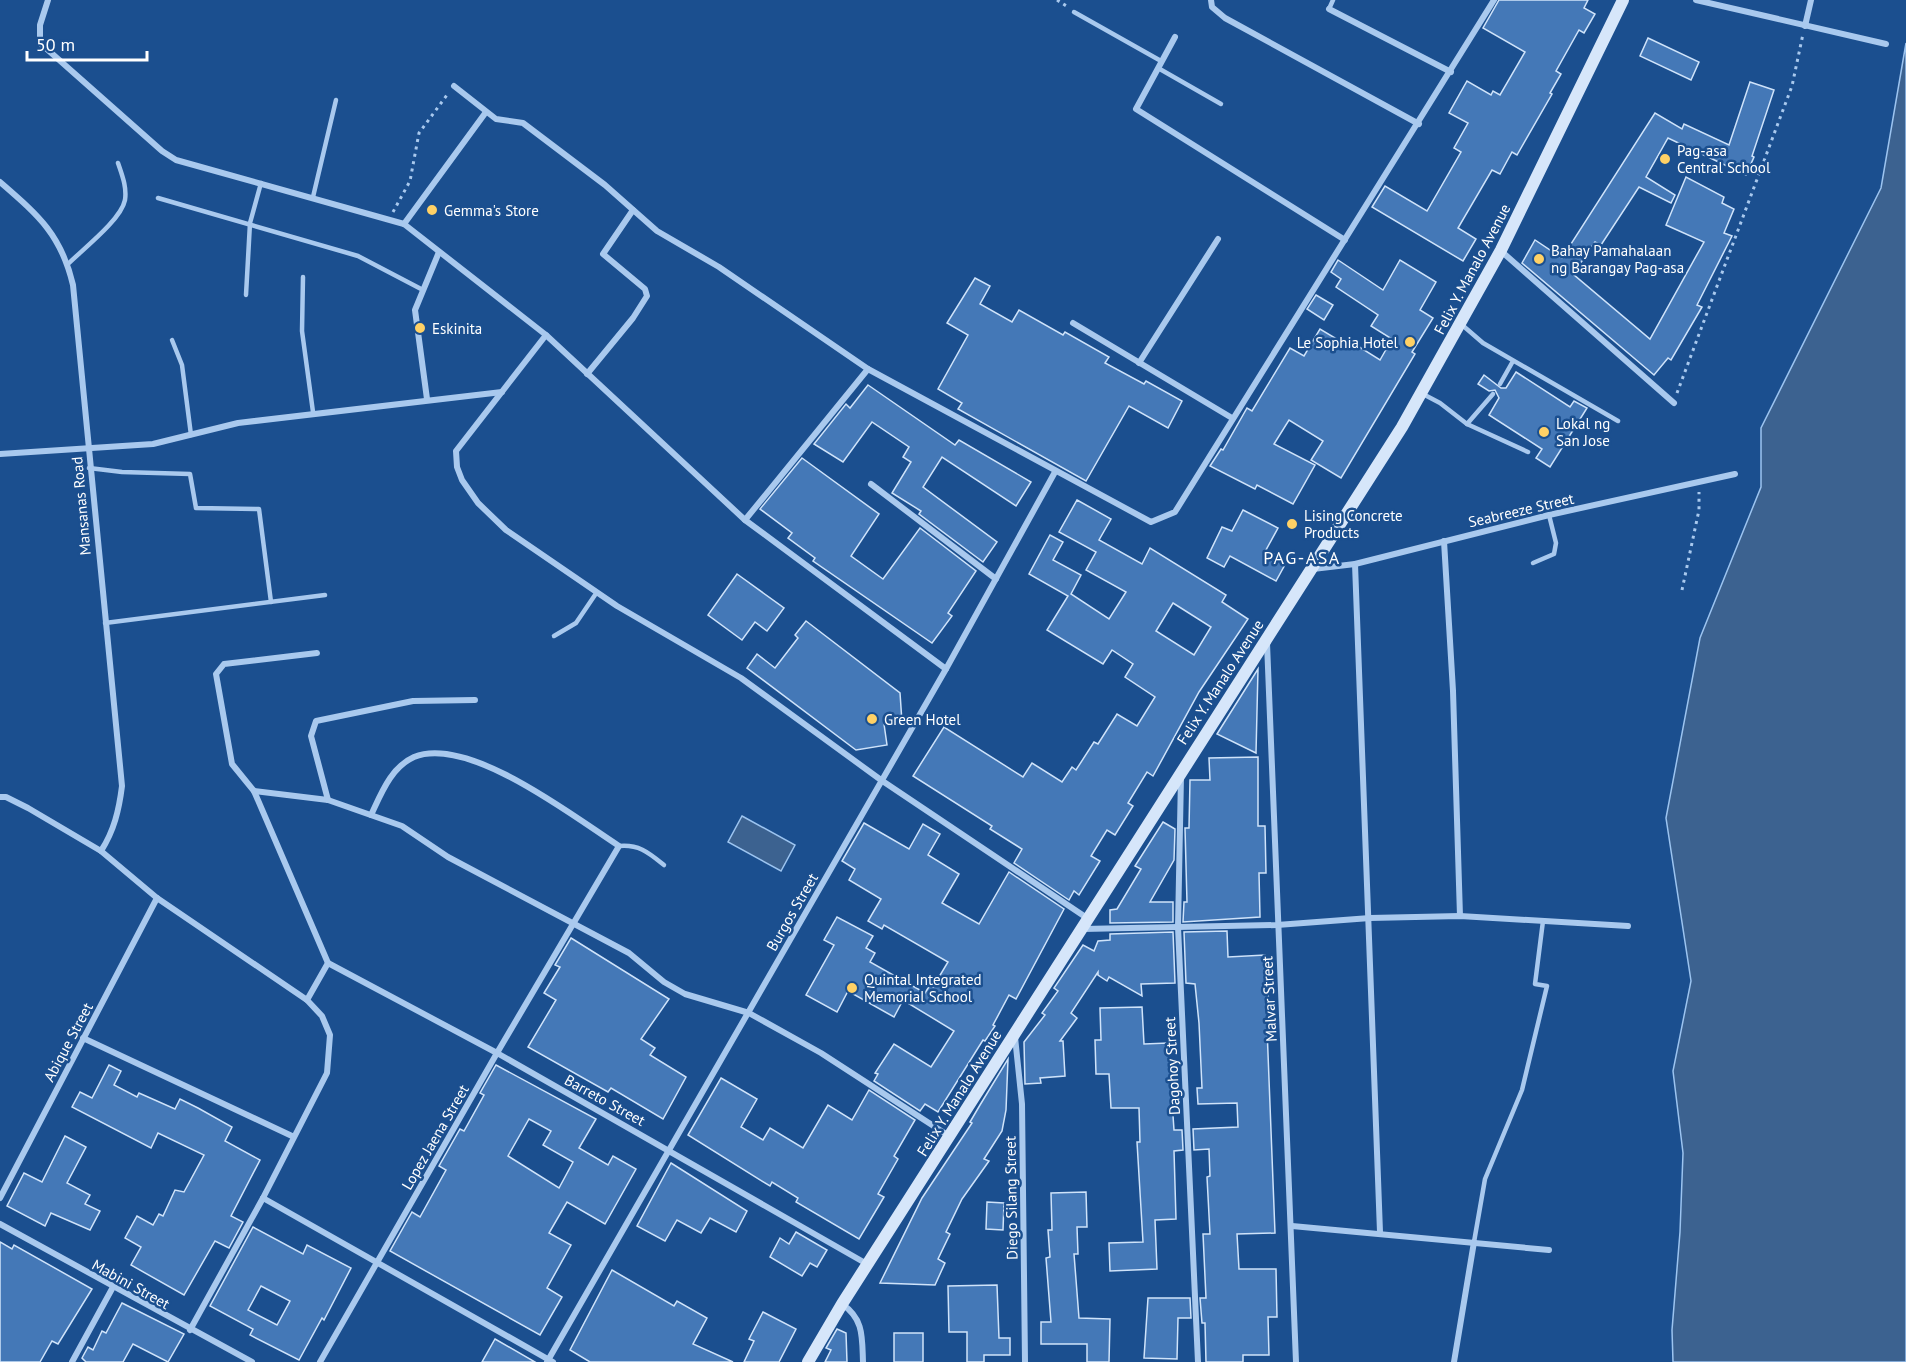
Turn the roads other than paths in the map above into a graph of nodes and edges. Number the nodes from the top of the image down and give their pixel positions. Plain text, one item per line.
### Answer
1 (48, 0) edge
2 (1210, 0) edge
3 (1333, 0) edge
4 (1494, 0) edge
5 (1623, 0) edge
6 (1696, 0) edge
7 (1811, 0) edge
8 (1329, 9) joint
9 (1074, 12) dead end
10 (1805, 26) junction
11 (1174, 37) dead end
12 (1886, 44) dead end
13 (1161, 61) junction
14 (1158, 68) junction
15 (1450, 72) junction
16 (453, 86) road end
17 (336, 100) dead end
18 (1221, 104) dead end
19 (486, 112) junction
20 (1419, 124) junction
21 (118, 163) dead end
22 (0, 182) edge
23 (261, 183) junction
24 (313, 197) junction
25 (158, 198) dead end
26 (633, 210) junction
27 (250, 223) junction
28 (404, 224) junction
29 (1218, 239) dead end
30 (1345, 240) junction
31 (1501, 250) junction
32 (439, 252) junction
33 (68, 264) junction
34 (303, 277) dead end
35 (423, 290) junction
36 (246, 296) dead end
37 (1073, 323) dead end
38 (1461, 324) junction
39 (546, 334) junction
40 (172, 340) dead end
41 (1514, 361) junction
42 (1139, 363) junction
43 (868, 369) junction
44 (587, 374) junction
45 (1500, 384) dead end
46 (502, 392) junction
47 (1420, 393) junction
48 (1493, 394) dead end
49 (427, 399) junction
50 (1674, 403) road end
51 (313, 412) junction
52 (1233, 418) junction
53 (1618, 421) dead end
54 (1467, 424) junction
55 (191, 435) junction
56 (88, 450) junction
57 (1528, 452) dead end
58 (0, 454) edge
59 (89, 468) junction
60 (1055, 472) junction
61 (1735, 474) dead end
62 (871, 484) dead end
63 (1549, 515) junction
64 (745, 520) junction
65 (1444, 541) junction
66 (1533, 562) dead end
67 (1355, 564) junction
68 (1313, 569) junction
69 (996, 579) junction
70 (597, 592) junction
71 (324, 595) dead end
72 (272, 602) junction
73 (105, 623) junction
74 (554, 636) dead end
75 (1267, 636) junction
76 (317, 653) dead end
77 (946, 669) junction
78 (475, 700) dead end
79 (1181, 770) junction
80 (881, 780) junction
81 (254, 791) junction
82 (0, 797) edge
83 (328, 800) junction
84 (371, 815) junction
85 (619, 846) junction
86 (101, 851) junction
87 (664, 865) dead end
88 (157, 898) junction
89 (1460, 916) junction
90 (1087, 918) junction
91 (1370, 918) junction
92 (1543, 921) junction
93 (573, 925) junction
94 (1277, 925) junction
95 (1628, 926) dead end
96 (1178, 927) junction
97 (1079, 930) junction
98 (328, 963) junction
99 (307, 1000) junction
100 (749, 1013) junction
101 (1015, 1034) junction
102 (83, 1038) junction
103 (497, 1053) junction
104 (292, 1136) junction
105 (949, 1137) junction
106 (668, 1150) junction
107 (0, 1198) edge
108 (263, 1198) junction
109 (0, 1224) edge
110 (1292, 1226) junction
111 (1380, 1232) junction
112 (1474, 1242) junction
113 (1549, 1250) dead end
114 (375, 1263) junction
115 (867, 1264) junction
116 (113, 1287) junction
117 (842, 1304) junction
118 (190, 1330) junction
119 (550, 1361) edge
120 (72, 1362) edge
121 (252, 1362) edge
122 (320, 1362) edge
123 (808, 1362) edge
124 (863, 1362) edge
125 (1025, 1362) edge
126 (1198, 1362) edge
127 (1296, 1362) edge
128 (1454, 1362) edge

1 - 23 street
2 - 20 street
3 - 8 lane
4 - 15 street
5 - 31 main road, Felix Y. Manalo Avenue
6 - 10 street
7 - 10 street
8 - 15 street
9 - 13 lane
10 - 12 street
11 - 13 street
13 - 14 street
14 - 18 lane
14 - 30 street
15 - 20 street
16 - 19 street
17 - 24 lane
19 - 26 street
19 - 28 street
20 - 30 street
21 - 33 lane
22 - 33 street, Mansanas Road
23 - 24 street
23 - 27 lane
24 - 28 street
25 - 27 lane
26 - 43 street
26 - 44 street
27 - 35 lane
27 - 36 lane
28 - 32 street
29 - 42 street
30 - 52 street
31 - 38 main road, Felix Y. Manalo Avenue
31 - 50 street
32 - 35 street
32 - 39 street
33 - 56 street, Mansanas Road
34 - 51 lane
35 - 49 street
37 - 42 street
38 - 41 lane
38 - 47 main road, Felix Y. Manalo Avenue
39 - 44 street
39 - 46 street
40 - 55 lane
41 - 45 lane
41 - 53 lane
42 - 52 street
43 - 60 street
43 - 64 street
44 - 64 street
46 - 49 street
46 - 70 street
47 - 54 lane
47 - 68 main road, Felix Y. Manalo Avenue
48 - 54 lane
49 - 51 street
51 - 55 street
52 - 60 street
54 - 57 lane
55 - 56 street
56 - 58 street
56 - 59 street, Mansanas Road
59 - 72 lane
59 - 73 street, Mansanas Road
60 - 69 street, Burgos Street
61 - 63 street, Seabreeze Street
62 - 69 street
63 - 65 street, Seabreeze Street
63 - 66 lane
64 - 77 street
65 - 67 street, Seabreeze Street
65 - 89 street
67 - 68 street, Seabreeze Street
67 - 91 street
68 - 75 main road, Felix Y. Manalo Avenue
69 - 77 street, Burgos Street
70 - 74 lane
70 - 80 street
71 - 72 lane
72 - 73 lane
73 - 86 street, Mansanas Road
75 - 79 main road, Felix Y. Manalo Avenue
75 - 94 street, Malvar Street
76 - 81 street
77 - 80 street, Burgos Street
78 - 83 street
79 - 90 main road, Felix Y. Manalo Avenue
79 - 96 street, Dagohoy Street
80 - 90 street
80 - 100 street, Burgos Street
81 - 83 street
81 - 98 street
82 - 86 street
83 - 84 street
84 - 85 street
84 - 93 street
85 - 87 lane
85 - 93 street, Lopez Jaena Street
86 - 88 street
88 - 99 street
88 - 102 street, Abique Street
89 - 91 street
89 - 92 street
90 - 97 main road, Felix Y. Manalo Avenue
91 - 94 street
91 - 111 street
92 - 95 street
92 - 112 lane
93 - 100 street
93 - 103 street, Lopez Jaena Street
94 - 96 street
94 - 110 street, Malvar Street
96 - 97 street
96 - 126 street, Dagohoy Street
97 - 101 main road, Felix Y. Manalo Avenue
98 - 99 street
98 - 103 street, Barreto Street
99 - 104 street
100 - 105 street
100 - 106 street, Burgos Street
101 - 105 main road, Felix Y. Manalo Avenue
101 - 125 street, Diego Silang Street
102 - 104 street
102 - 107 street, Abique Street
103 - 106 street, Barreto Street
103 - 114 street, Lopez Jaena Street
104 - 108 street
105 - 115 main road, Felix Y. Manalo Avenue
106 - 115 street, Barreto Street
106 - 119 street, Burgos Street
108 - 114 street
108 - 118 street
109 - 116 street, Mabini Street
110 - 111 street
110 - 127 street, Malvar Street
111 - 112 street
112 - 113 street
112 - 128 street
114 - 119 street
114 - 122 street, Lopez Jaena Street
115 - 117 main road, Felix Y. Manalo Avenue
116 - 118 street, Mabini Street
116 - 120 street
117 - 123 main road, Felix Y. Manalo Avenue
117 - 124 street
118 - 121 street, Mabini Street

